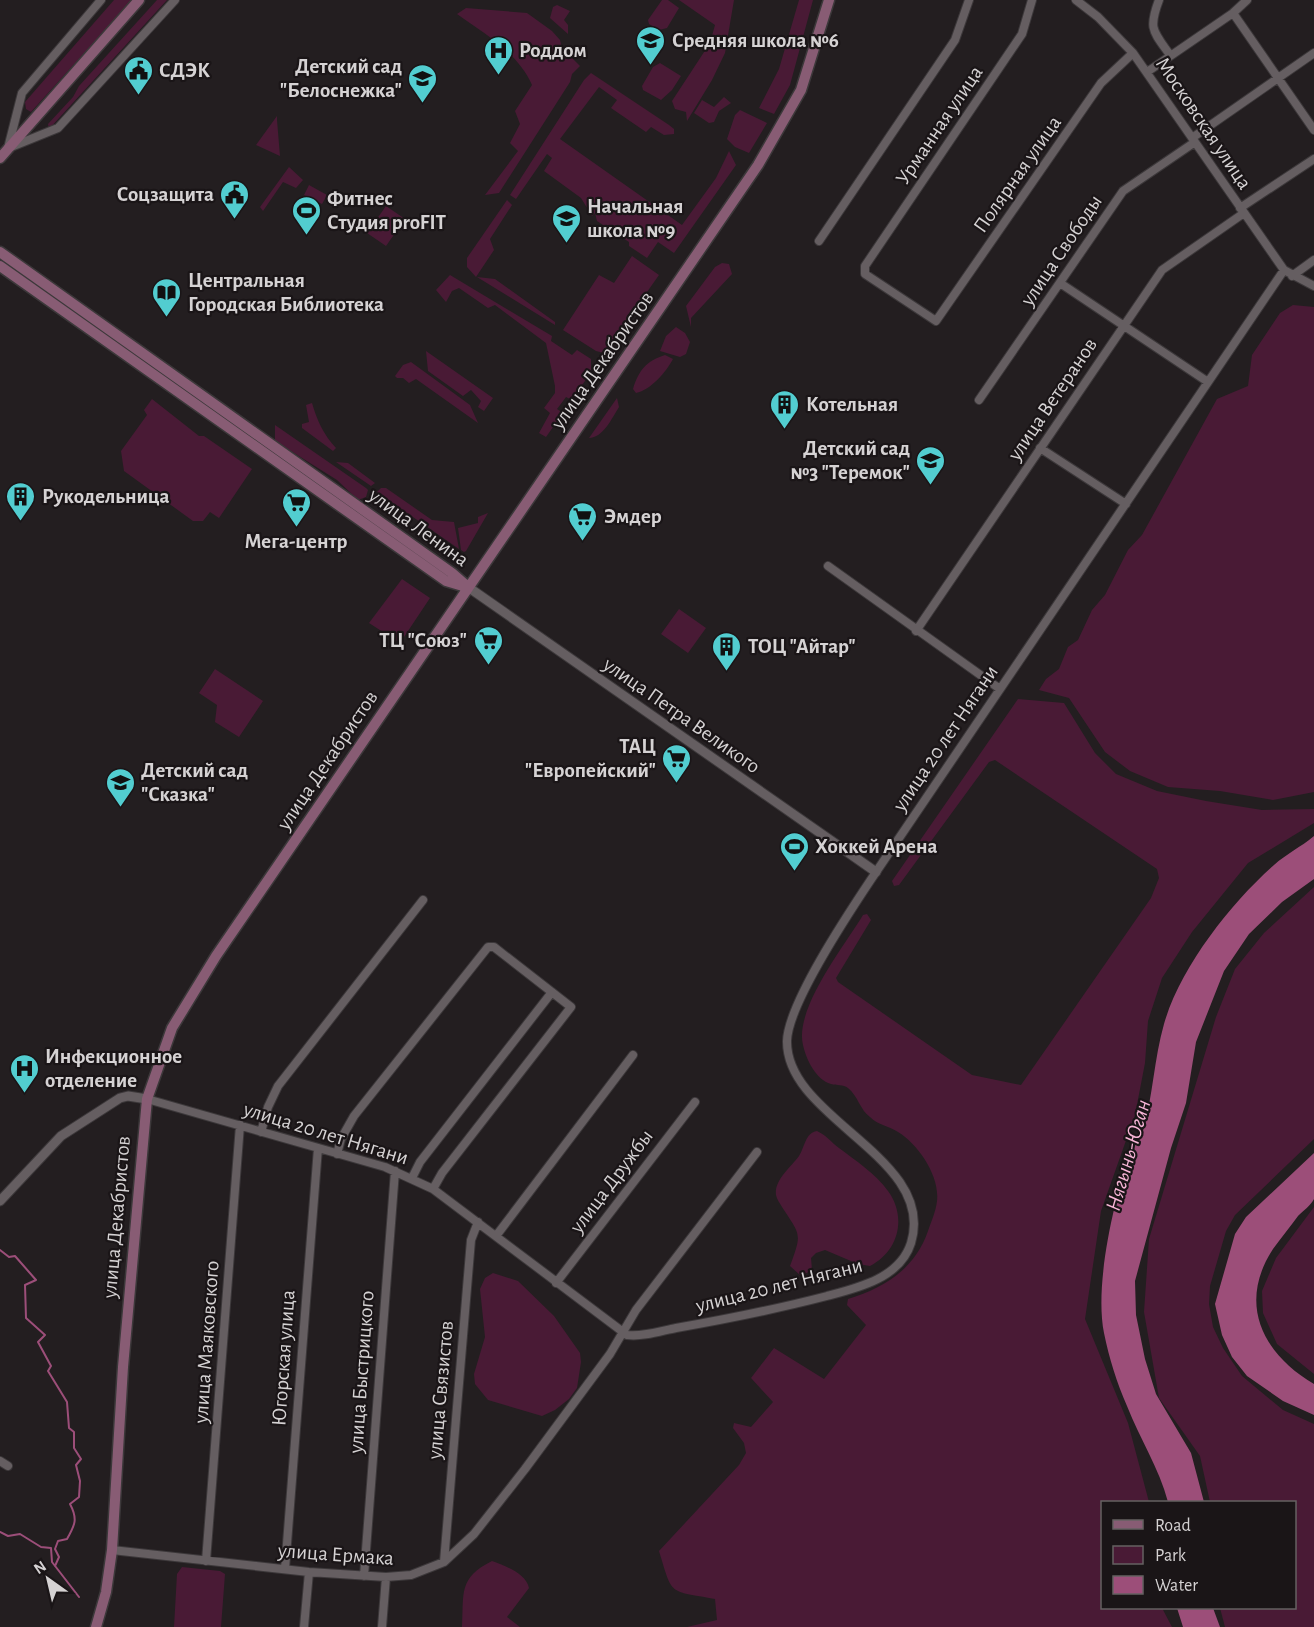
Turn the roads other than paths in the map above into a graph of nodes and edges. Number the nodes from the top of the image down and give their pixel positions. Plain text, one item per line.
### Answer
1 (101, 0) edge
2 (140, 0) edge
3 (175, 0) edge
4 (829, 0) edge
5 (969, 0) edge
6 (1032, 0) edge
7 (1076, 0) edge
8 (1159, 0) edge
9 (1247, 0) edge
10 (1233, 13) junction
11 (1133, 53) junction
12 (1314, 53) edge
13 (1170, 56) junction
14 (1147, 72) junction
15 (1278, 79) junction
16 (1314, 130) edge
17 (1193, 140) junction
18 (4, 153) edge
19 (1314, 159) edge
20 (1242, 210) junction
21 (819, 241) dead end
22 (0, 252) edge
23 (1314, 260) edge
24 (0, 266) edge
25 (1284, 270) junction
26 (1292, 276) junction
27 (1060, 283) junction
28 (1314, 286) edge
29 (936, 321) joint
30 (1124, 326) junction
31 (139, 357) junction
32 (1208, 382) junction
33 (980, 400) dead end
34 (1040, 448) junction
35 (1126, 504) junction
36 (828, 566) dead end
37 (468, 587) junction
38 (916, 630) junction
39 (1000, 689) junction
40 (876, 872) junction
41 (423, 900) dead end
42 (552, 992) junction
43 (633, 1055) dead end
44 (147, 1098) junction
45 (695, 1102) dead end
46 (240, 1125) junction
47 (261, 1132) junction
48 (318, 1148) junction
49 (758, 1152) dead end
50 (338, 1154) junction
51 (395, 1171) junction
52 (412, 1178) junction
53 (433, 1190) junction
54 (0, 1201) edge
55 (478, 1222) junction
56 (496, 1236) junction
57 (556, 1283) junction
58 (622, 1333) junction
59 (0, 1461) edge
60 (8, 1466) dead end
61 (112, 1550) junction
62 (206, 1561) junction
63 (444, 1562) junction
64 (285, 1569) junction
65 (309, 1572) junction
66 (364, 1576) junction
67 (386, 1577) junction
68 (96, 1627) edge
69 (304, 1627) edge
70 (382, 1627) edge

1 - 18 street
2 - 18 main road
3 - 18 street
4 - 37 main road, улица Декабристов
5 - 21 street
6 - 29 street, Урманная улица
7 - 11 street, Московская улица
8 - 13 street
9 - 10 street
10 - 13 street
10 - 15 street
11 - 14 street, Московская улица
11 - 29 street, Полярная улица
12 - 15 street, улица Свободы
13 - 14 street
14 - 17 street, Московская улица
15 - 16 street
15 - 17 street, улица Свободы
17 - 20 street, Московская улица
17 - 27 street, улица Свободы
19 - 20 street, улица Ветеранов
20 - 25 street, Московская улица
20 - 30 street, улица Ветеранов
22 - 31 main road, улица Ленина
23 - 26 street
24 - 31 main road, улица Ленина
25 - 26 street, Московская улица
25 - 32 street, улица 20 лет Нягани
26 - 28 street, Московская улица
27 - 30 street
27 - 33 street, улица Свободы
30 - 32 street
30 - 34 street, улица Ветеранов
31 - 37 main road, улица Ленина
32 - 35 street, улица 20 лет Нягани
34 - 35 street
34 - 38 street, улица Ветеранов
35 - 39 street, улица 20 лет Нягани
36 - 38 street
37 - 40 street, улица Петра Великого
37 - 44 main road, улица Декабристов
38 - 39 street
39 - 40 street, улица 20 лет Нягани
40 - 58 street, улица 20 лет Нягани
41 - 47 street
42 - 50 street
42 - 52 street
42 - 53 street
43 - 56 street
44 - 46 street, улица 20 лет Нягани
44 - 54 street
44 - 61 main road, улица Декабристов
45 - 57 street, улица Дружбы
46 - 47 street, улица 20 лет Нягани
46 - 62 street, улица Маяковского
47 - 48 street, улица 20 лет Нягани
48 - 50 street, улица 20 лет Нягани
48 - 64 street, Югорская улица
49 - 58 street, улица Ермака
50 - 51 street, улица 20 лет Нягани
51 - 52 street, улица 20 лет Нягани
51 - 66 street, улица Быстрицкого
52 - 53 street, улица 20 лет Нягани
53 - 55 street, улица 20 лет Нягани
55 - 56 street, улица 20 лет Нягани
55 - 63 street, улица Связистов
56 - 57 street, улица 20 лет Нягани
57 - 58 street, улица 20 лет Нягани
58 - 63 street, улица Ермака
59 - 60 street
61 - 62 street, улица Ермака
61 - 68 main road, улица Декабристов
62 - 64 street, улица Ермака
63 - 67 street, улица Ермака
64 - 65 street, улица Ермака
65 - 66 street, улица Ермака
65 - 69 street
66 - 67 street, улица Ермака
67 - 70 street

